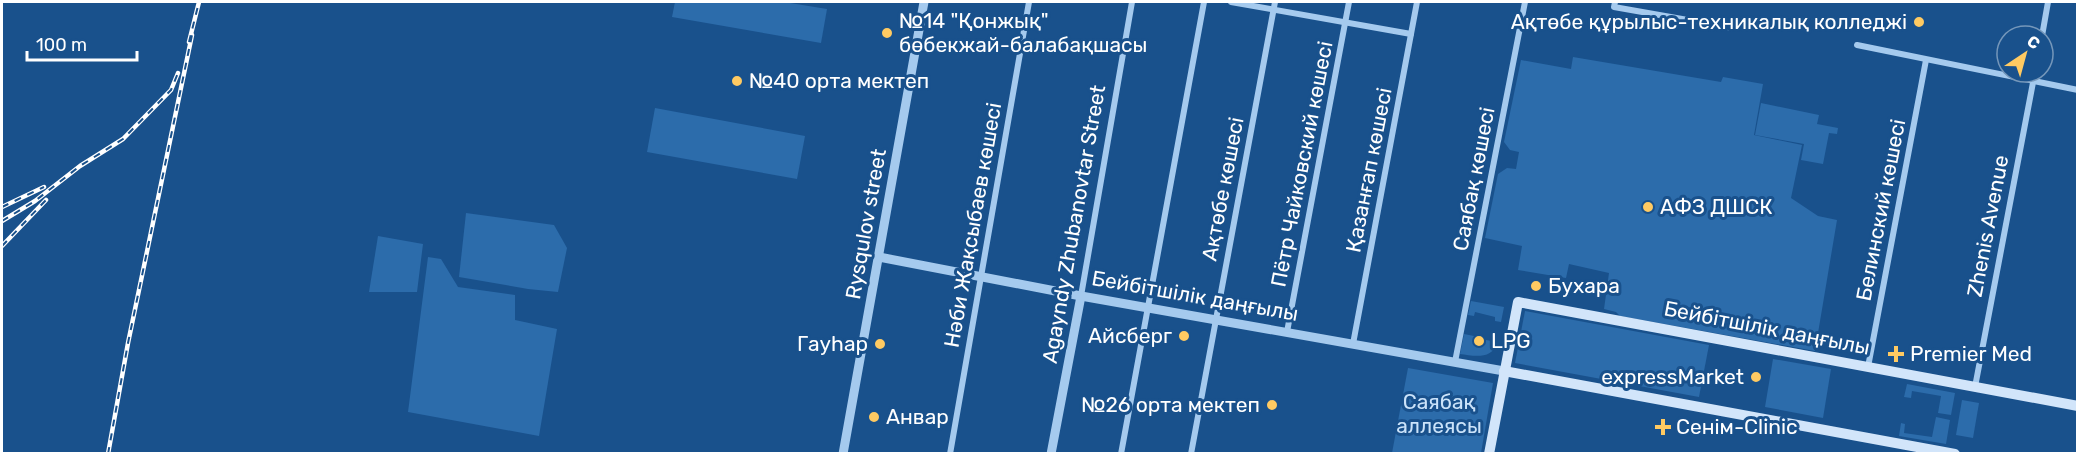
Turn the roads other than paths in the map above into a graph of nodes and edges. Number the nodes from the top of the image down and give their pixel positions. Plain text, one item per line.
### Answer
1 (924, 2) edge
2 (1029, 2) edge
3 (1132, 2) edge
4 (1204, 2) edge
5 (1231, 2) edge
6 (1348, 2) edge
7 (1417, 2) edge
8 (1525, 2) edge
9 (1615, 2) edge
10 (2048, 2) edge
11 (1274, 5) edge
12 (1345, 22) junction
13 (2044, 24) edge
14 (1733, 28) dead end
15 (1411, 34) junction
16 (1857, 45) dead end
17 (1926, 60) junction
18 (1995, 74) edge
19 (2034, 84) edge
20 (2045, 84) edge
21 (2078, 90) edge
22 (879, 256) junction
23 (980, 276) junction
24 (1081, 296) junction
25 (1147, 308) junction
26 (1215, 320) junction
27 (1287, 332) junction
28 (1353, 344) junction
29 (1455, 362) junction
30 (1868, 367) junction
31 (1504, 371) junction
32 (1975, 387) junction
33 (2078, 406) edge
34 (843, 453) edge
35 (950, 453) edge
36 (1051, 453) edge
37 (1121, 453) edge
38 (1191, 453) edge
39 (1489, 453) edge
40 (1952, 453) edge

1 - 22 street, Rysqulov street
2 - 23 street, Нәби Жақсыбаев көшесі
3 - 24 street, Agayndy Zhubanovtar Street
4 - 25 street
5 - 11 street
6 - 12 street, Пётр Чайковский көшесі
7 - 15 street, Қазанғап көшесі
8 - 29 street, Саябақ көшесі
9 - 14 street
10 - 13 street
11 - 12 street
11 - 26 street, Ақтөбе көшесі
12 - 15 street
12 - 27 street, Пётр Чайковский көшесі
15 - 28 street, Қазанғап көшесі
16 - 17 street
17 - 18 street
17 - 30 street, Белинский көшесі
19 - 32 street, Zhenis Avenue
20 - 21 street
22 - 23 street, Бейбітшілік даңғылы
22 - 34 street, Rysqulov street
23 - 24 street, Бейбітшілік даңғылы
23 - 35 street, Нәби Жақсыбаев көшесі
24 - 25 street, Бейбітшілік даңғылы
24 - 36 street, Agayndy Zhubanovtar Street
25 - 26 street, Бейбітшілік даңғылы
25 - 37 street
26 - 27 street, Бейбітшілік даңғылы
26 - 38 street, Ақтөбе көшесі
27 - 28 street, Бейбітшілік даңғылы
28 - 29 street, Бейбітшілік даңғылы
29 - 31 street, Бейбітшілік даңғылы
30 - 31 main road, Бейбітшілік даңғылы
30 - 32 main road, Бейбітшілік даңғылы
31 - 39 main road
31 - 40 main road, Бейбітшілік даңғылы
32 - 33 main road, Бейбітшілік даңғылы

